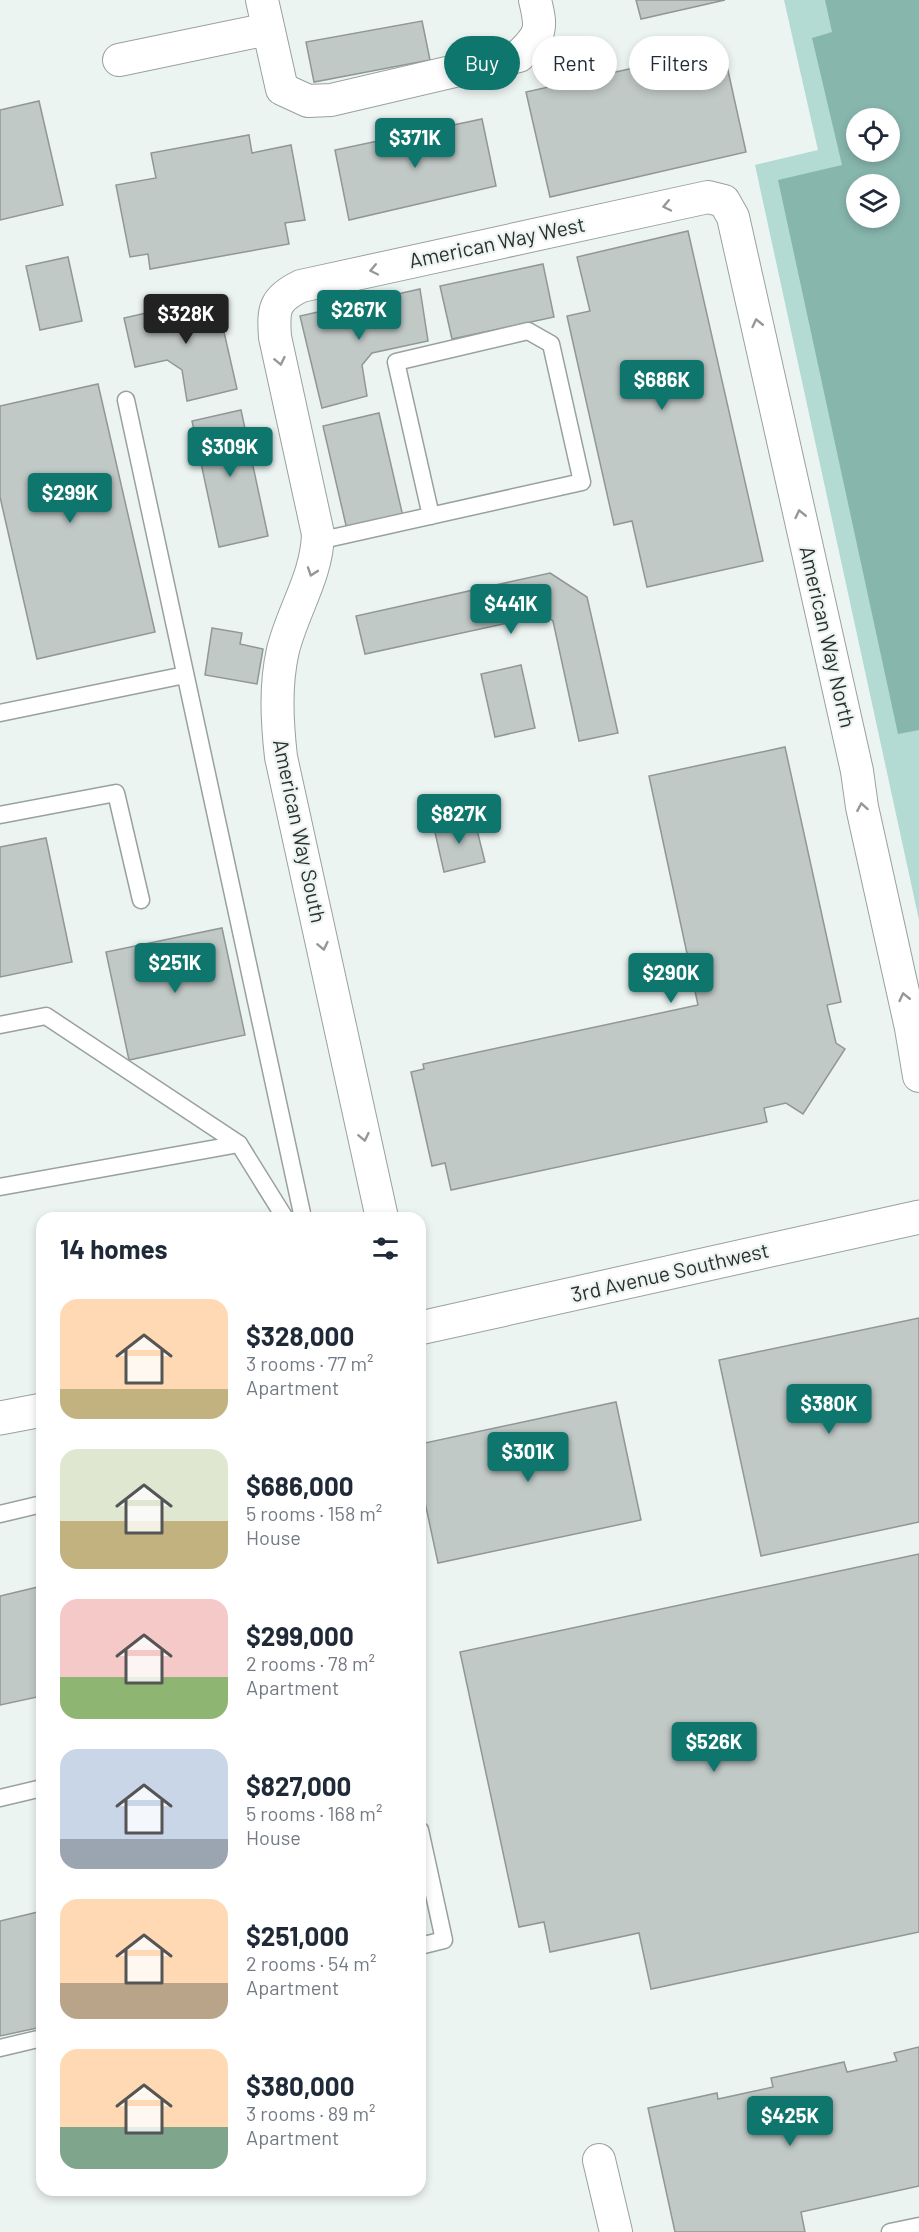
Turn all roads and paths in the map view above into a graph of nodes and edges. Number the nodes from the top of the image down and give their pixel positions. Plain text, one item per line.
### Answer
1 (538, 13) edge
2 (265, 15) edge
3 (119, 60) dead end
4 (724, 201) joint
5 (276, 304) joint
6 (126, 400) dead end
7 (431, 516) junction
8 (318, 541) junction
9 (185, 675) junction
10 (0, 713) edge
11 (0, 814) edge
12 (141, 900) dead end
13 (0, 1024) edge
14 (919, 1076) edge
15 (239, 1144) junction
16 (0, 1187) edge
17 (281, 1212) edge
18 (302, 1212) edge
19 (381, 1212) edge
20 (919, 1217) edge
21 (426, 1327) edge
22 (36, 1411) edge
23 (0, 1419) edge
24 (36, 1505) edge
25 (0, 1514) edge
26 (36, 1789) edge
27 (0, 1798) edge
28 (426, 1858) edge
29 (426, 1944) edge
30 (36, 2039) edge
31 (0, 2048) edge
32 (599, 2160) dead end
33 (919, 2226) edge
34 (616, 2232) edge
35 (890, 2232) edge

1 - 2 street
2 - 3 street
4 -> 5 street, American Way West
14 -> 4 street, American Way North
5 -> 8 street, American Way South
6 - 9 lane
7 - 7 lane
7 - 8 lane
8 -> 19 street, American Way South
9 - 10 lane
9 - 18 lane
11 - 12 lane
13 - 15 lane
15 - 16 lane
15 - 17 lane
20 - 21 street, 3rd Avenue Southwest
22 - 23 street
24 - 25 lane
26 - 27 lane
28 - 29 lane
30 - 31 lane
32 - 34 street
33 - 35 lane

